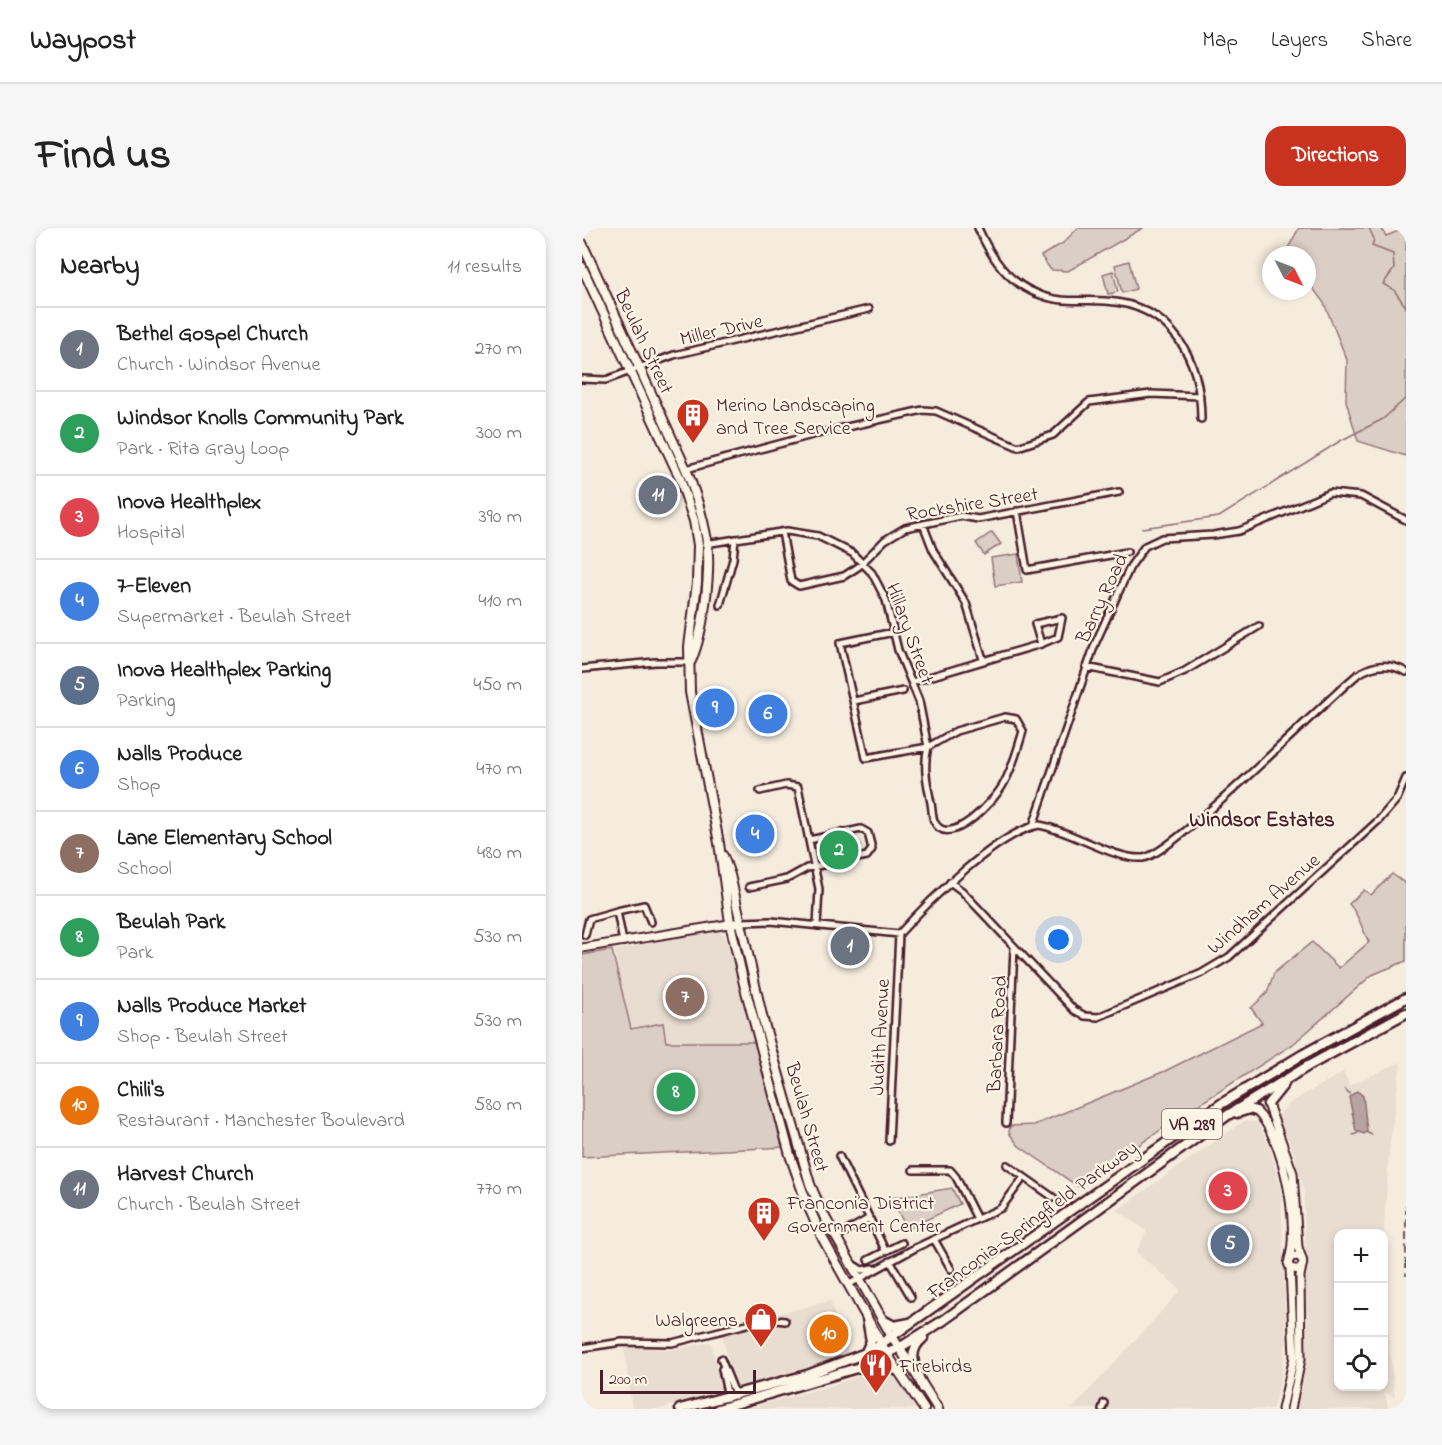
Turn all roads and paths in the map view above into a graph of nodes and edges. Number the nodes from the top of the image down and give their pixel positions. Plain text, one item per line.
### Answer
1 (978, 228) edge
2 (582, 243) edge
3 (582, 267) edge
4 (869, 309) dead end
5 (639, 368) junction
6 (630, 371) junction
7 (582, 379) edge
8 (1200, 396) junction
9 (1201, 419) dead end
10 (686, 469) junction
11 (1119, 492) dead end
12 (1017, 511) junction
13 (1406, 520) edge
14 (923, 524) junction
15 (782, 532) junction
16 (735, 539) junction
17 (707, 544) junction
18 (698, 545) junction
19 (1127, 552) dead end
20 (862, 563) junction
21 (720, 605) dead end
22 (1259, 626) dead end
23 (894, 632) junction
24 (1041, 644) junction
25 (983, 659) junction
26 (690, 662) junction
27 (1086, 668) junction
28 (582, 669) edge
29 (1406, 672) edge
30 (912, 682) junction
31 (903, 691) dead end
32 (854, 701) junction
33 (928, 747) junction
34 (1406, 778) edge
35 (760, 791) dead end
36 (1033, 826) junction
37 (809, 840) junction
38 (719, 843) junction
39 (814, 867) junction
40 (950, 882) junction
41 (749, 887) dead end
42 (617, 911) junction
43 (651, 922) dead end
44 (741, 922) junction
45 (730, 923) junction
46 (817, 926) junction
47 (899, 934) junction
48 (585, 935) dead end
49 (623, 942) junction
50 (1014, 947) junction
51 (582, 948) edge
52 (1406, 998) edge
53 (1406, 1013) edge
54 (1292, 1075) junction
55 (1268, 1104) joint
56 (1256, 1111) joint
57 (1228, 1115) junction
58 (1006, 1123) dead end
59 (889, 1141) dead end
60 (839, 1156) dead end
61 (1007, 1165) dead end
62 (912, 1170) dead end
63 (1024, 1177) junction
64 (1054, 1198) dead end
65 (868, 1219) junction
66 (977, 1220) junction
67 (836, 1237) junction
68 (934, 1239) junction
69 (902, 1243) dead end
70 (885, 1250) junction
71 (868, 1260) dead end
72 (890, 1261) junction
73 (1302, 1263) junction
74 (852, 1264) junction
75 (1289, 1264) junction
76 (878, 1267) junction
77 (951, 1269) dead end
78 (860, 1279) junction
79 (848, 1285) junction
80 (911, 1297) dead end
81 (867, 1318) junction
82 (883, 1320) junction
83 (944, 1320) junction
84 (785, 1321) dead end
85 (916, 1321) junction
86 (893, 1338) junction
87 (882, 1345) junction
88 (582, 1348) edge
89 (898, 1348) junction
90 (865, 1354) junction
91 (888, 1354) junction
92 (860, 1367) junction
93 (898, 1371) junction
94 (924, 1388) junction
95 (731, 1395) junction
96 (733, 1405) junction
97 (680, 1409) edge
98 (718, 1409) edge
99 (924, 1409) edge
100 (938, 1409) edge
101 (1282, 1409) edge
102 (1291, 1409) edge

1 - 8 street
2 - 5 main road, Beulah Street
3 - 6 main road, Beulah Street
4 - 5 street, Miller Drive
5 - 6 street, Miller Drive
5 - 10 main road, Beulah Street
6 - 7 street, Miller Drive
6 - 18 main road, Beulah Street
8 - 9 street
8 - 10 street
10 - 17 main road, Beulah Street
11 - 12 street, Rockshire Street
12 - 14 street, Rockshire Street
12 - 19 street
13 - 27 street, Barry Road
14 - 20 street, Rockshire Street
14 - 25 street
15 - 16 street, Hillary Street
15 - 20 street, Hillary Street
15 - 20 street, Rockshire Street
16 - 17 street, Hillary Street
16 - 21 street
17 - 18 street, Hillary Street
17 - 26 main road, Beulah Street
18 - 26 main road, Beulah Street
20 - 23 street, Hillary Street
22 - 27 street
23 - 30 street, Hillary Street
23 - 32 street
24 - 24 street
24 - 25 street
25 - 30 street
26 - 28 street
26 - 38 main road, Beulah Street
27 - 36 street, Barry Road
29 - 36 street
30 - 33 street, Hillary Street
31 - 32 street
32 - 33 street
33 - 33 street, Hillary Street
34 - 50 street, Windham Avenue
35 - 37 street
36 - 40 street
37 - 39 street
37 - 39 street
38 - 44 main road, Beulah Street
38 - 45 main road, Beulah Street
39 - 41 street
39 - 46 street
40 - 47 street
40 - 50 street, Windham Avenue
42 - 43 street
42 - 48 street
42 - 49 street
44 - 45 street
44 - 46 street
44 - 67 main road, Beulah Street
45 - 49 street
45 - 79 main road, Beulah Street
46 - 47 street
47 - 59 street, Judith Avenue
49 - 51 street
50 - 58 street, Barbara Road
52 - 85 main road, Franconia-Springfield Parkway / VA 289
53 - 54 main road, Franconia-Springfield Parkway / VA 289
54 - 55 main road
54 - 57 main road, Franconia-Springfield Parkway / VA 289
55 - 73 street
56 - 57 main road
56 - 75 street
57 - 83 main road, Franconia-Springfield Parkway / VA 289
60 - 65 street
61 - 63 street
62 - 66 street
63 - 64 street
63 - 66 street
65 - 67 street
65 - 70 street
66 - 68 street
67 - 74 main road, Beulah Street
68 - 72 street
68 - 77 street
69 - 70 street
70 - 71 street
72 - 76 street
72 - 80 street
73 - 75 street
73 - 75 street
73 - 102 street
74 - 76 street
74 - 78 main road, Beulah Street
75 - 101 street
76 - 78 street
78 - 79 street
78 - 82 main road, Beulah Street
79 - 81 main road, Beulah Street
81 - 87 main road, Beulah Street
81 - 90 main road
82 - 85 main road
82 - 86 main road, Beulah Street
83 - 89 main road, Franconia-Springfield Parkway / VA 289
83 - 94 main road
84 - 88 street
85 - 86 main road, Franconia-Springfield Parkway / VA 289
86 - 87 main road, Franconia-Springfield Parkway
86 - 89 main road, Beulah Street
87 - 90 main road, Franconia-Springfield Parkway
87 - 91 main road, Beulah Street
89 - 91 main road, Franconia-Springfield Parkway
89 - 94 main road, Beulah Street
90 - 95 main road, Franconia-Springfield Parkway
91 - 92 main road, Franconia-Springfield Parkway
91 - 93 main road, Beulah Street
92 - 93 main road
92 - 96 main road
93 - 99 main road, Beulah Street
94 - 100 main road, Beulah Street
95 - 95 street
95 - 96 street
95 - 97 main road, Franconia-Springfield Parkway
96 - 98 main road

